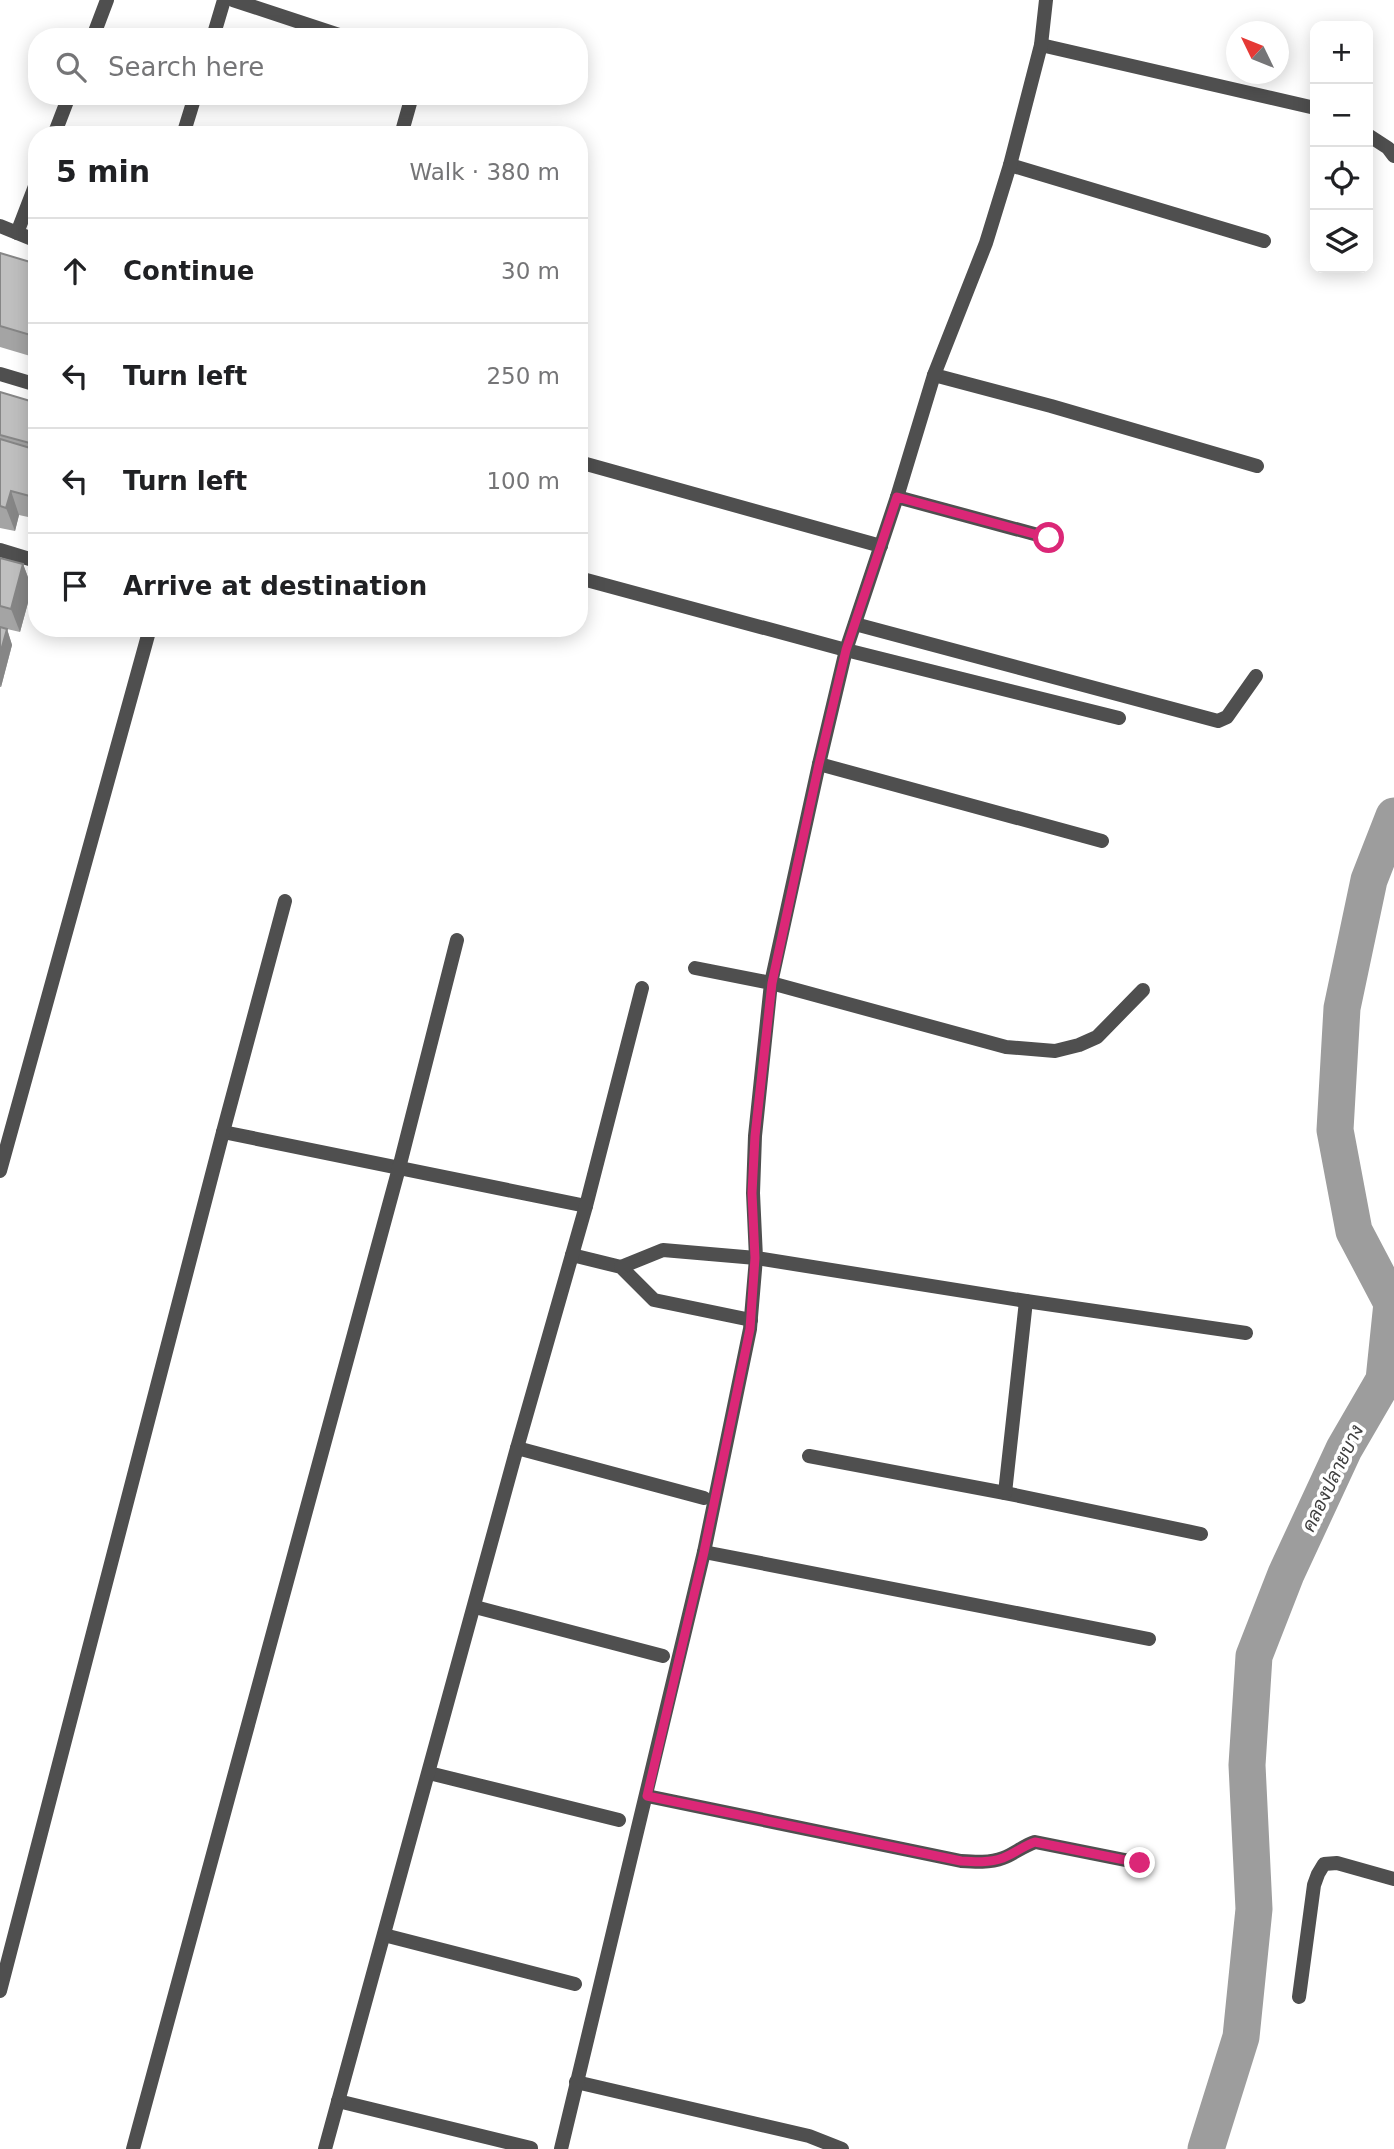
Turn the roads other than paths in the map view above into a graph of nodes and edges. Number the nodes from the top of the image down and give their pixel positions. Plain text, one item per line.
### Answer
1 (107, 0) edge
2 (223, 0) edge
3 (233, 0) edge
4 (1045, 0) edge
5 (96, 28) edge
6 (215, 28) edge
7 (318, 28) edge
8 (1041, 45) junction
9 (66, 105) edge
10 (192, 105) edge
11 (409, 105) edge
12 (1310, 107) edge
13 (57, 126) edge
14 (186, 126) edge
15 (404, 126) edge
16 (1373, 138) edge
17 (1394, 156) edge
18 (1010, 165) junction
19 (28, 204) edge
20 (0, 226) edge
21 (17, 233) junction
22 (28, 237) edge
23 (1264, 241) dead end
24 (0, 374) edge
25 (934, 375) junction
26 (28, 382) edge
27 (588, 465) edge
28 (1256, 466) dead end
29 (897, 497) junction
30 (1049, 538) dead end
31 (881, 546) junction
32 (0, 550) edge
33 (28, 559) edge
34 (588, 580) edge
35 (855, 624) junction
36 (148, 637) edge
37 (846, 650) junction
38 (1256, 676) dead end
39 (1119, 718) dead end
40 (819, 764) junction
41 (1102, 841) dead end
42 (285, 901) dead end
43 (457, 940) dead end
44 (695, 968) dead end
45 (772, 983) junction
46 (642, 988) dead end
47 (1143, 990) dead end
48 (223, 1132) junction
49 (399, 1168) junction
50 (0, 1171) edge
51 (586, 1206) junction
52 (572, 1255) junction
53 (755, 1258) junction
54 (621, 1266) junction
55 (1026, 1301) junction
56 (751, 1320) junction
57 (1246, 1333) dead end
58 (517, 1448) junction
59 (809, 1456) dead end
60 (1005, 1493) junction
61 (704, 1497) dead end
62 (1201, 1534) dead end
63 (704, 1552) junction
64 (475, 1607) junction
65 (1149, 1639) dead end
66 (663, 1656) dead end
67 (429, 1773) junction
68 (647, 1796) junction
69 (619, 1820) dead end
70 (1140, 1863) dead end
71 (1394, 1879) edge
72 (384, 1935) junction
73 (575, 1984) dead end
74 (0, 1991) edge
75 (1299, 1997) dead end
76 (576, 2082) junction
77 (338, 2101) junction
78 (531, 2148) edge
79 (132, 2149) edge
80 (324, 2149) edge
81 (561, 2149) edge
82 (842, 2149) edge

1 - 5 street
2 - 6 street
3 - 7 street
4 - 8 street
8 - 12 street
8 - 18 street
9 - 13 street
10 - 14 street
11 - 15 street
16 - 17 street
18 - 23 street
18 - 25 street
19 - 21 street
20 - 21 street
21 - 22 street
24 - 26 street
25 - 28 street
25 - 29 street
27 - 31 street
29 - 30 street
29 - 31 street
31 - 35 street
32 - 33 street
34 - 37 street
35 - 37 street
35 - 38 street
36 - 50 street
37 - 39 street
37 - 40 street
40 - 41 street
40 - 45 street
42 - 48 street
43 - 49 street
44 - 45 street
45 - 47 street
45 - 53 street
46 - 51 street
48 - 49 street
48 - 74 street
49 - 51 street
49 - 79 street
51 - 52 street
52 - 54 street
52 - 58 street
53 - 54 street
53 - 55 street
53 - 56 street
54 - 56 street
55 - 57 street
55 - 60 street
56 - 63 street
58 - 61 street
58 - 64 street
59 - 60 street
60 - 62 street
63 - 65 street
63 - 68 street
64 - 66 street
64 - 67 street
67 - 69 street
67 - 72 street
68 - 70 street
68 - 76 street
71 - 75 street
72 - 73 street
72 - 77 street
76 - 81 street
76 - 82 street
77 - 78 street
77 - 80 street

